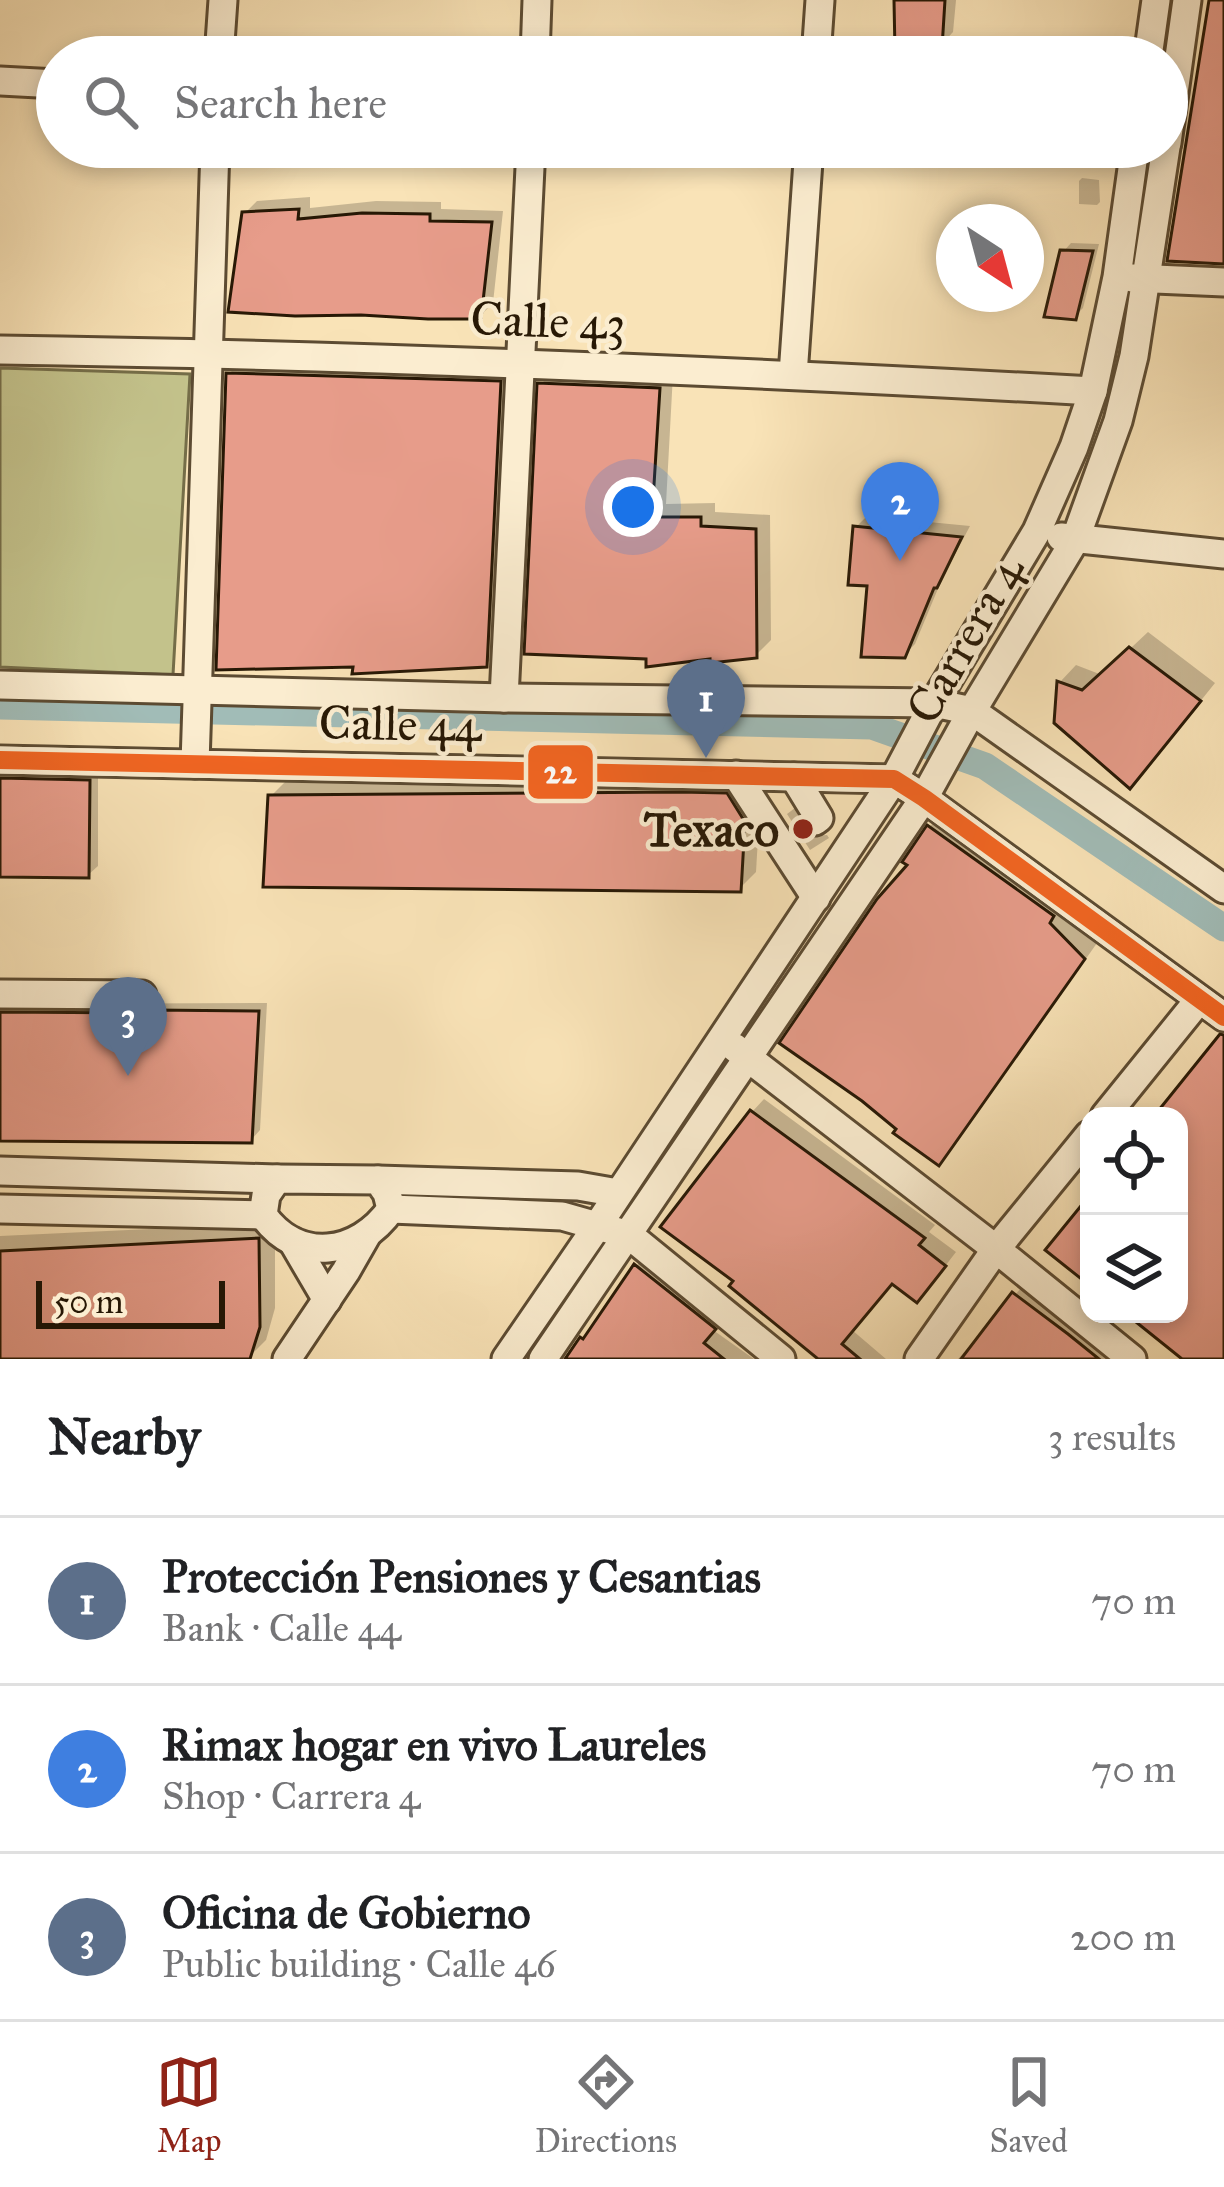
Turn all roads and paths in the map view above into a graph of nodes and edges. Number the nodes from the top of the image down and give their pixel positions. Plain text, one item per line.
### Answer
1 (223, 0) edge
2 (538, 0) edge
3 (820, 0) edge
4 (1156, 0) edge
5 (1187, 0) edge
6 (220, 36) edge
7 (536, 36) edge
8 (817, 36) edge
9 (1151, 36) edge
10 (1182, 36) edge
11 (0, 81) edge
12 (36, 82) edge
13 (213, 168) edge
14 (530, 168) edge
15 (808, 168) edge
16 (1132, 168) edge
17 (1164, 168) edge
18 (1117, 277) junction
19 (1148, 279) junction
20 (1224, 282) edge
21 (0, 350) edge
22 (207, 353) junction
23 (522, 364) junction
24 (793, 375) junction
25 (1093, 391) junction
26 (1037, 531) junction
27 (1075, 540) junction
28 (1224, 554) edge
29 (0, 685) edge
30 (504, 698) junction
31 (196, 699) junction
32 (929, 714) junction
33 (967, 719) junction
34 (195, 754) junction
35 (0, 760) edge
36 (898, 772) junction
37 (736, 776) junction
38 (794, 777) junction
39 (930, 786) junction
40 (796, 834) junction
41 (1224, 889) edge
42 (816, 898) junction
43 (142, 995) dead end
44 (6, 1000) edge
45 (1198, 1001) junction
46 (1224, 1018) edge
47 (722, 1038) junction
48 (747, 1057) junction
49 (1112, 1107) edge
50 (1080, 1146) edge
51 (0, 1171) edge
52 (277, 1179) junction
53 (378, 1180) junction
54 (618, 1193) junction
55 (0, 1209) edge
56 (391, 1209) junction
57 (263, 1214) junction
58 (598, 1225) junction
59 (629, 1235) junction
60 (366, 1236) junction
61 (293, 1242) junction
62 (996, 1249) junction
63 (327, 1300) junction
64 (287, 1359) edge
65 (506, 1359) edge
66 (543, 1359) edge
67 (781, 1359) edge
68 (920, 1359) edge
69 (1132, 1359) edge

1 - 6 street
2 - 7 street
3 - 8 street
4 - 9 street
5 - 10 street, Carrera 4
11 - 12 street
13 - 22 street
14 - 23 street
15 - 24 street
16 - 18 street, Carrera 4
17 - 19 street, Carrera 4
18 - 19 street
18 - 25 street, Carrera 4
19 - 20 street
19 - 27 street, Carrera 4
21 - 22 street, Calle 43
22 - 23 street, Calle 43
22 - 31 street
23 - 24 street, Calle 43
23 - 30 street
24 - 25 street, Calle 43
25 - 26 street, Carrera 4
26 - 27 street
26 - 32 street, Carrera 4
27 - 28 street
27 - 33 street, Carrera 4
29 - 31 street, Calle 44
30 - 31 street, Calle 44
30 - 32 street, Calle 44
31 - 34 street
32 - 33 street, Calle 44
32 - 36 street, Carrera 4
33 - 39 street, Carrera 4
33 - 41 street, Calle 44
34 - 35 street, Calle 44
34 - 37 street, Calle 44
36 - 38 street, Calle 44
36 - 39 street
36 - 42 street, Carrera 4
37 - 38 street, Calle 44
37 - 40 street
38 - 40 street
39 - 45 street
39 - 48 street, Carrera 4
40 - 42 street
42 - 47 street, Carrera 4
43 - 44 street
45 - 46 street
45 - 49 street
47 - 48 street
47 - 54 street, Carrera 4
48 - 59 street, Carrera 4
48 - 62 street
50 - 62 street
51 - 52 street
52 - 53 street
52 - 57 street
53 - 54 street
53 - 56 street
54 - 58 street, Carrera 4
55 - 57 street
56 - 58 street
56 - 60 street
57 - 61 street
58 - 59 street
58 - 65 street, Carrera 4
59 - 66 street, Carrera 4
59 - 67 street
60 - 61 street
60 - 63 street
61 - 63 street
62 - 68 street
62 - 69 street
63 - 64 street

